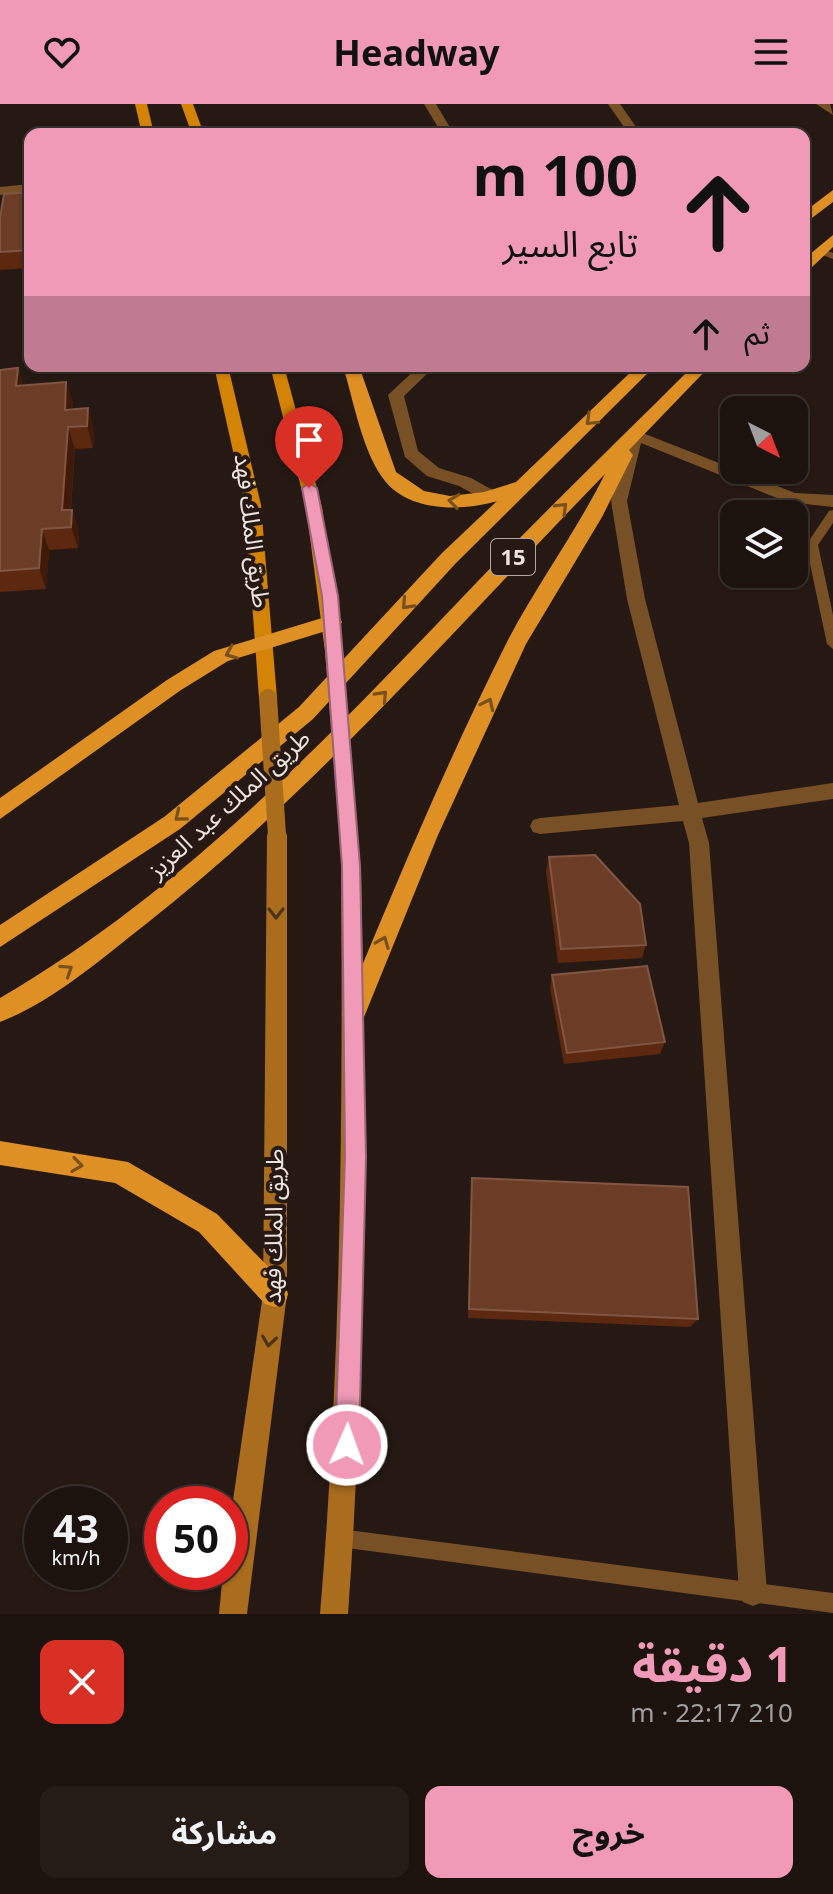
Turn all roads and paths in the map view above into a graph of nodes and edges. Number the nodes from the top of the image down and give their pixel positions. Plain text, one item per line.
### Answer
1 (141, 104) edge
2 (187, 104) edge
3 (430, 104) edge
4 (614, 104) edge
5 (822, 104) edge
6 (833, 111) edge
7 (147, 128) edge
8 (196, 128) edge
9 (444, 128) edge
10 (631, 128) edge
11 (24, 189) edge
12 (0, 191) edge
13 (833, 194) edge
14 (810, 215) edge
15 (833, 239) edge
16 (826, 254) edge
17 (223, 372) edge
18 (279, 372) edge
19 (353, 372) edge
20 (421, 372) edge
21 (641, 372) edge
22 (696, 372) edge
23 (635, 435) junction
24 (527, 482) junction
25 (494, 498) junction
26 (833, 501) edge
27 (833, 514) edge
28 (332, 622) junction
29 (264, 641) junction
30 (833, 644) edge
31 (833, 791) edge
32 (0, 810) edge
33 (690, 812) junction
34 (540, 826) dead end
35 (0, 937) edge
36 (0, 1011) edge
37 (354, 1014) junction
38 (0, 1153) edge
39 (275, 1294) junction
40 (340, 1538) junction
41 (753, 1592) junction
42 (833, 1603) edge
43 (233, 1614) edge
44 (334, 1614) edge

1 - 7 main road
2 - 8 main road
3 - 9 street
4 - 10 street
5 - 6 street
11 - 12 street
13 - 14 highway
15 - 16 highway
17 - 29 main road, طريق الملك فهد
18 - 28 main road
25 -> 19 highway
20 - 25 street
21 -> 24 highway, طريق الملك عبد العزيز / 15
22 - 23 highway, طريق الملك عبد العزيز / 15
23 - 26 street
23 - 33 street
36 -> 23 highway, طريق الملك عبد العزيز / 15
37 -> 23 highway
24 - 25 highway
24 -> 35 highway, طريق الملك عبد العزيز / 15
27 - 30 lane
28 - 29 highway
28 - 37 main road, bridge
29 -> 32 highway
29 -> 39 main road, طريق الملك فهد, bridge
31 - 33 street
33 - 34 street
33 - 41 street
37 - 40 main road
38 -> 39 highway
39 -> 43 main road, طريق الملك فهد
40 - 41 lane
40 - 44 main road
41 - 42 lane

